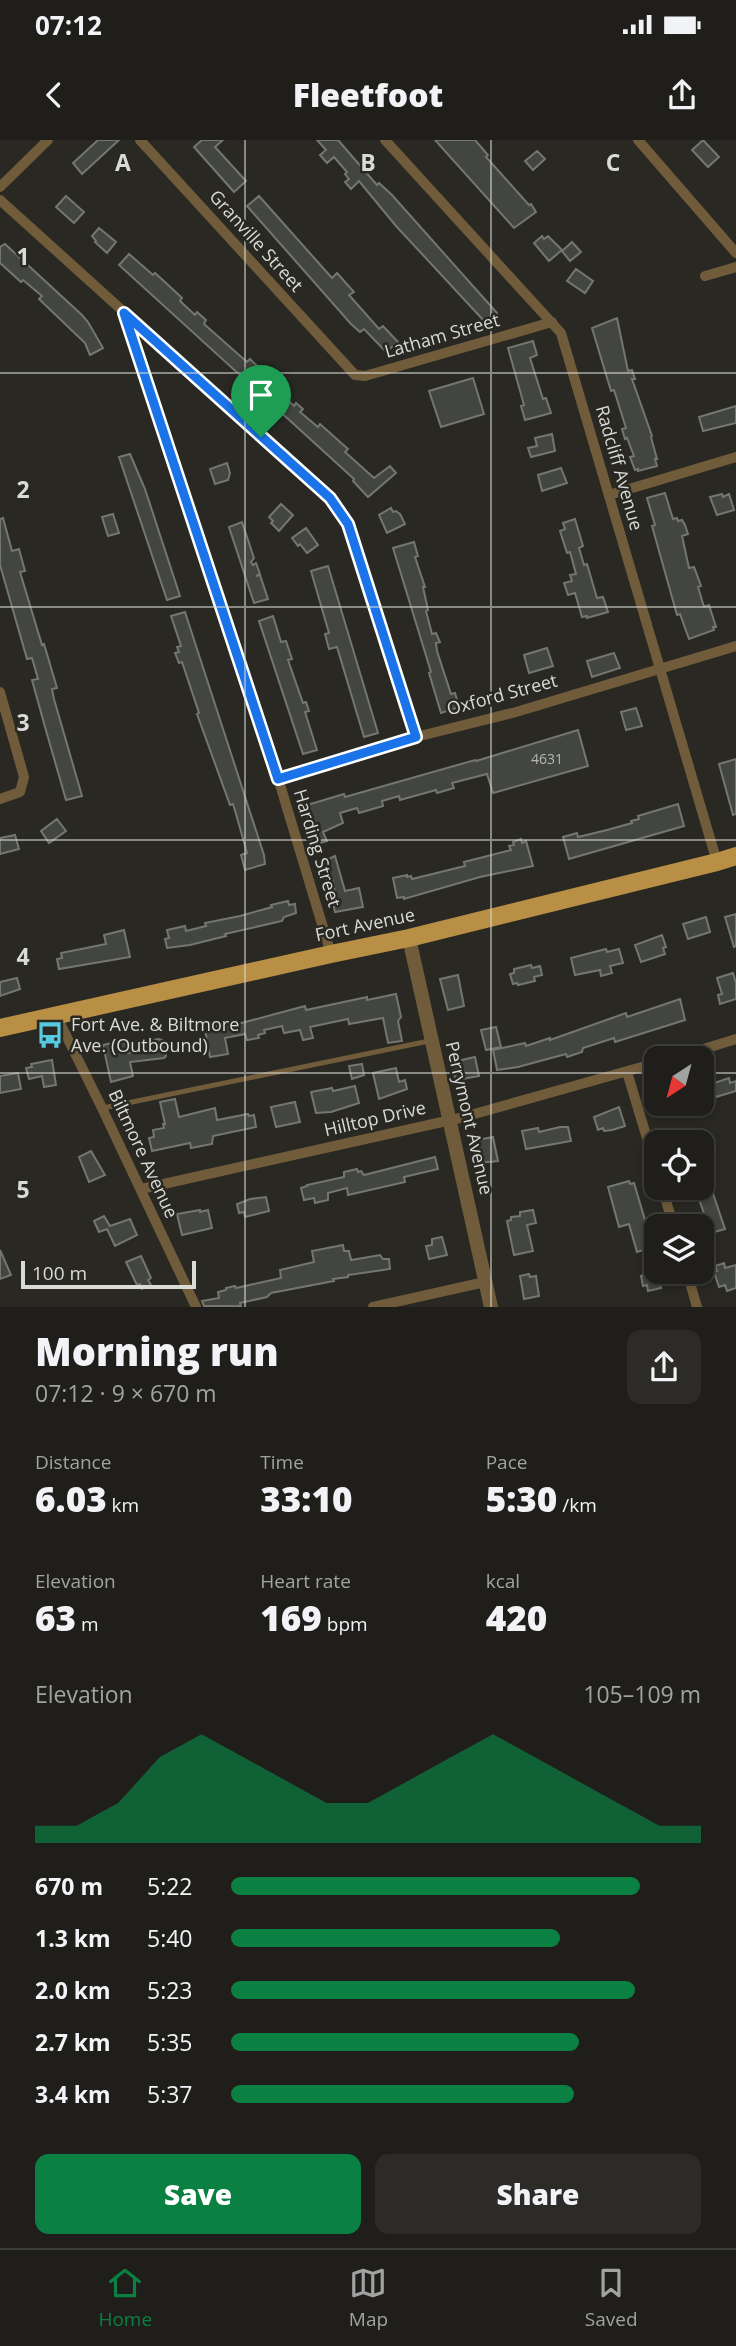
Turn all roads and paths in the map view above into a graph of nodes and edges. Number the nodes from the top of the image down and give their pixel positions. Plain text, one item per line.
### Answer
1 (48, 140) edge
2 (140, 140) edge
3 (385, 140) edge
4 (638, 140) edge
5 (0, 187) edge
6 (0, 200) edge
7 (736, 253) edge
8 (736, 267) edge
9 (705, 276) dead end
10 (124, 313) junction
11 (552, 322) junction
12 (346, 366) joint
13 (736, 457) edge
14 (608, 495) junction
15 (736, 646) edge
16 (660, 668) junction
17 (0, 692) edge
18 (416, 737) junction
19 (278, 779) junction
20 (0, 799) edge
21 (736, 856) edge
22 (718, 862) junction
23 (409, 938) junction
24 (331, 954) junction
25 (57, 1017) junction
26 (0, 1028) edge
27 (736, 1039) edge
28 (432, 1040) junction
29 (713, 1046) edge
30 (644, 1067) edge
31 (628, 1072) junction
32 (102, 1108) junction
33 (451, 1120) junction
34 (645, 1130) edge
35 (141, 1189) junction
36 (485, 1282) junction
37 (691, 1284) edge
38 (196, 1307) edge
39 (373, 1307) edge
40 (491, 1307) edge
41 (698, 1307) edge

1 - 5 street
2 - 12 street, Granville Street
3 - 11 street, Radcliff Avenue
4 - 7 street
6 - 10 street
8 - 9 street
10 - 18 street
10 - 19 street, Harding Street
11 - 12 street, Latham Street
11 - 14 street, Radcliff Avenue
13 - 14 street
14 - 16 street, Radcliff Avenue
15 - 16 street, Oxford Street
16 - 18 street, Oxford Street
16 - 22 street, Radcliff Avenue
17 - 20 street
18 - 19 street, Oxford Street
19 - 24 street, Harding Street
21 - 22 main road, Fort Avenue
22 - 23 main road, Fort Avenue
23 - 24 main road, Fort Avenue
23 - 28 street, Perrymont Avenue
24 - 25 main road, Fort Avenue
25 - 26 main road, Fort Avenue
25 - 32 street, Biltmore Avenue
27 - 29 street
28 - 32 lane
28 - 33 street, Perrymont Avenue
30 - 31 street, Hilltop Drive
31 - 33 street, Hilltop Drive
31 - 34 street
32 - 35 street, Biltmore Avenue
33 - 35 street, Hilltop Drive
33 - 36 street, Perrymont Avenue
35 - 38 street, Biltmore Avenue
36 - 39 street
36 - 40 street, Perrymont Avenue
37 - 41 street

